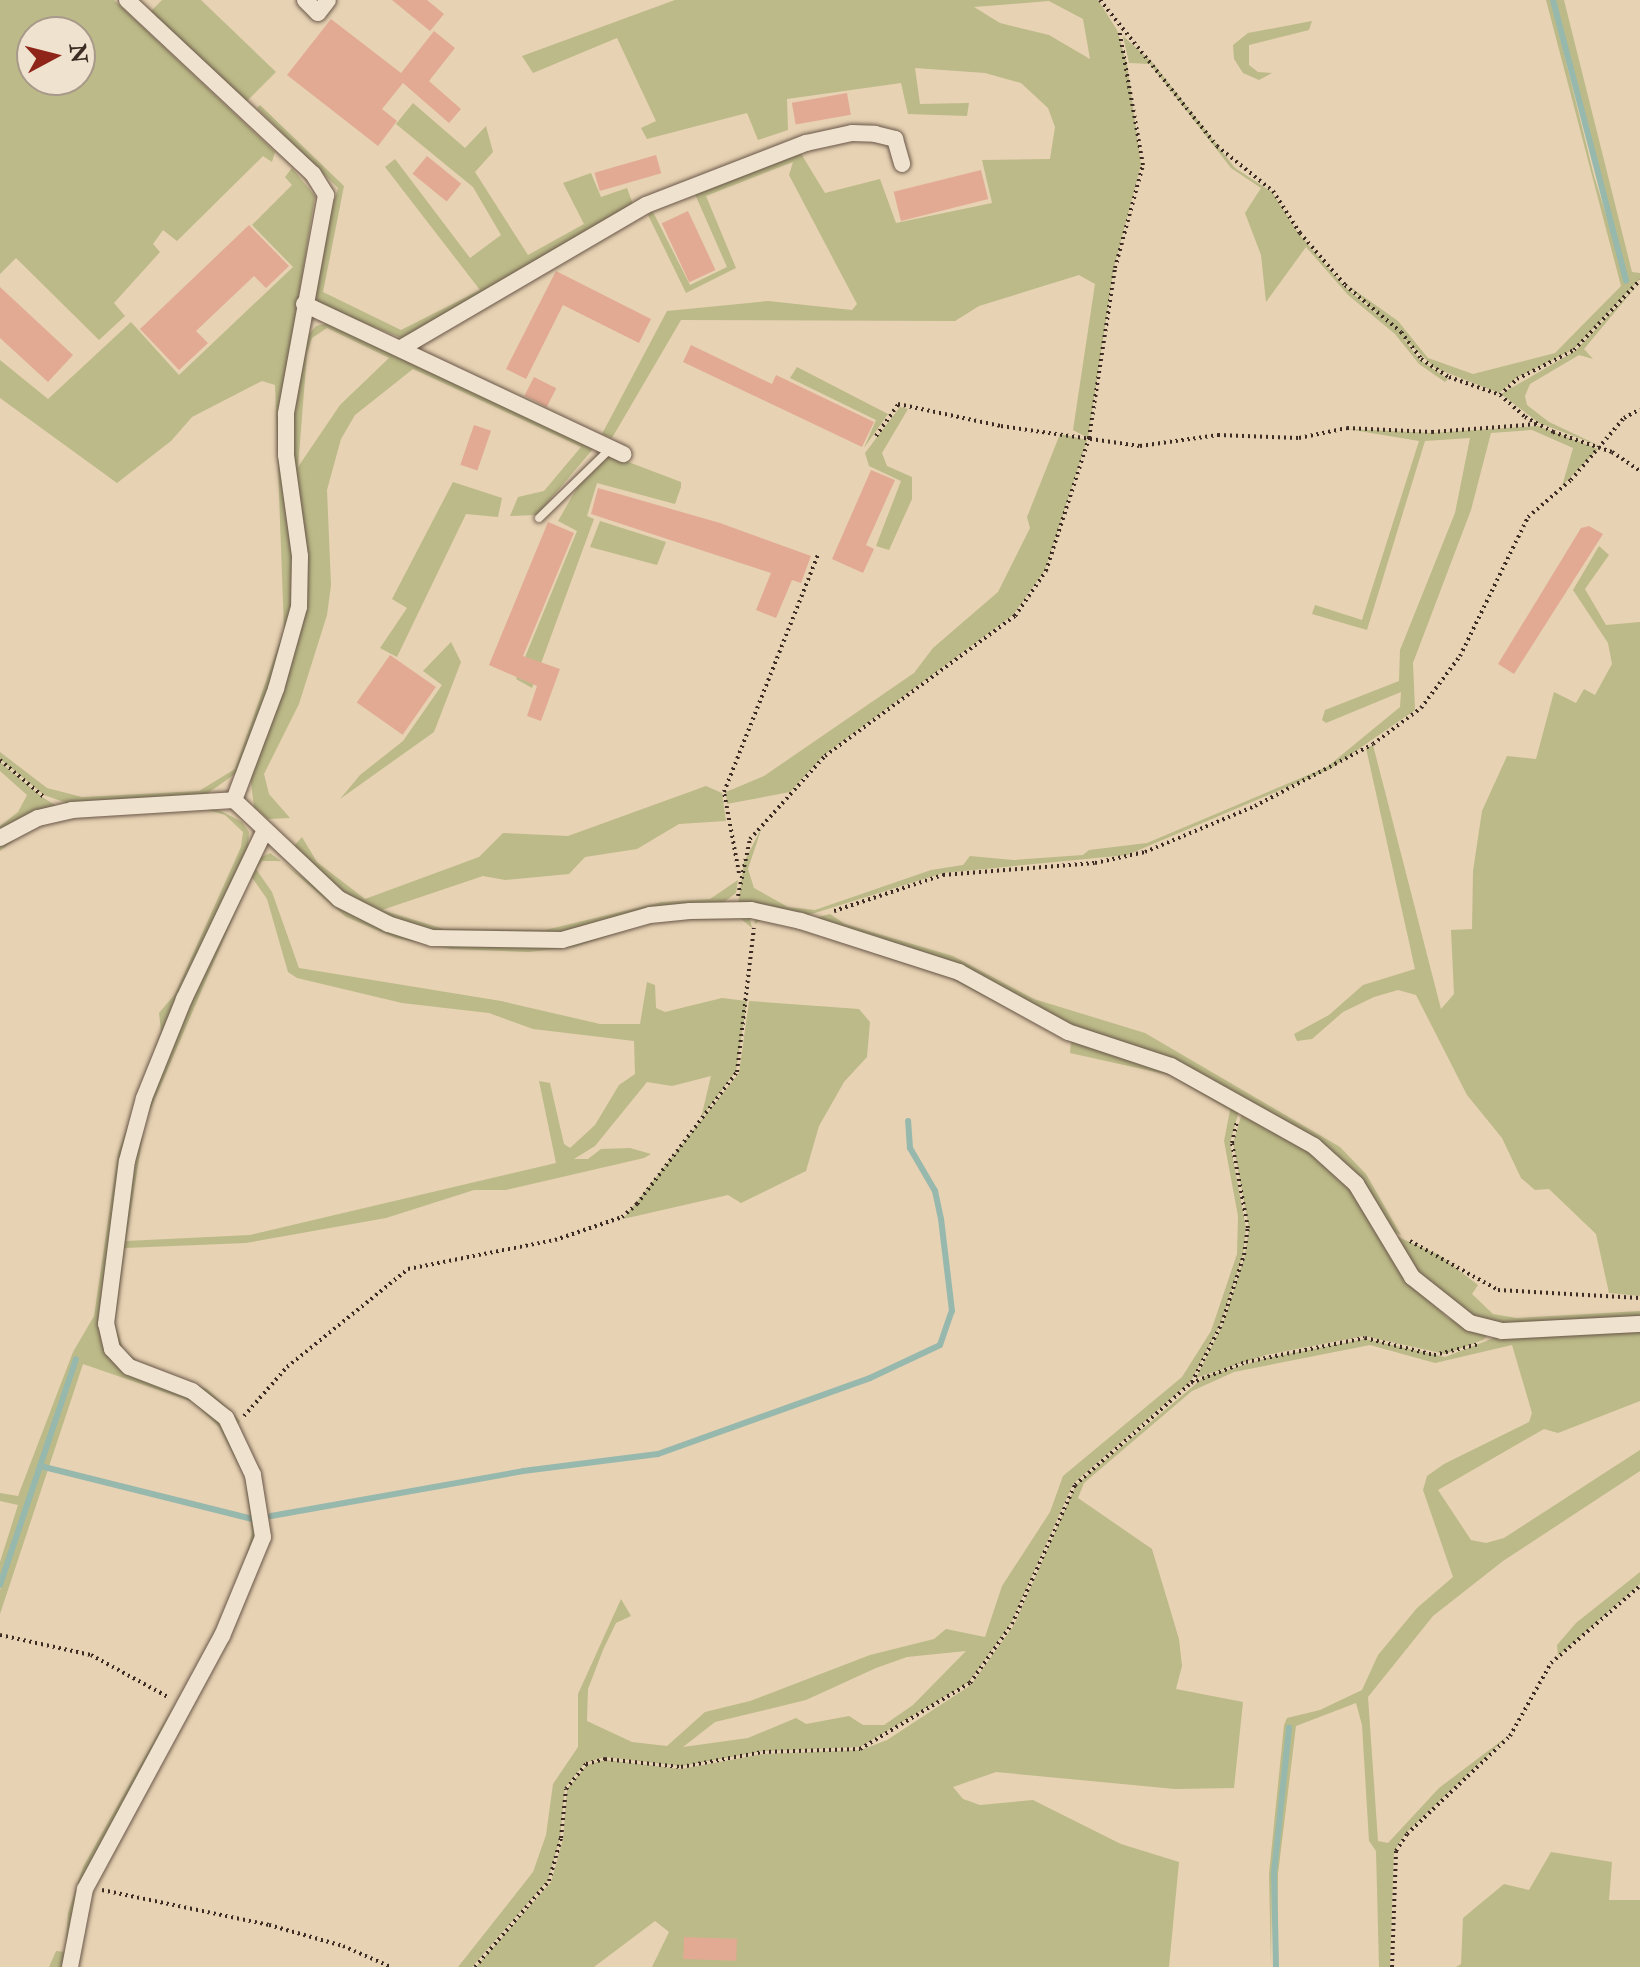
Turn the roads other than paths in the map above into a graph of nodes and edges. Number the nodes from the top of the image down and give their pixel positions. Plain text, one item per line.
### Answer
1 (127, 0) edge
2 (305, 0) edge
3 (328, 0) edge
4 (902, 164) dead end
5 (304, 304) junction
6 (403, 347) junction
7 (617, 451) joint
8 (539, 518) dead end
9 (234, 800) junction
10 (264, 832) junction
11 (0, 838) edge
12 (1640, 1324) edge
13 (70, 1967) edge

1 - 5 street
2 - 3 street
4 - 6 street
5 - 6 street
5 - 9 street
6 - 7 street
7 - 8 lane
9 - 10 street
9 - 11 street
10 - 12 street
10 - 13 street

